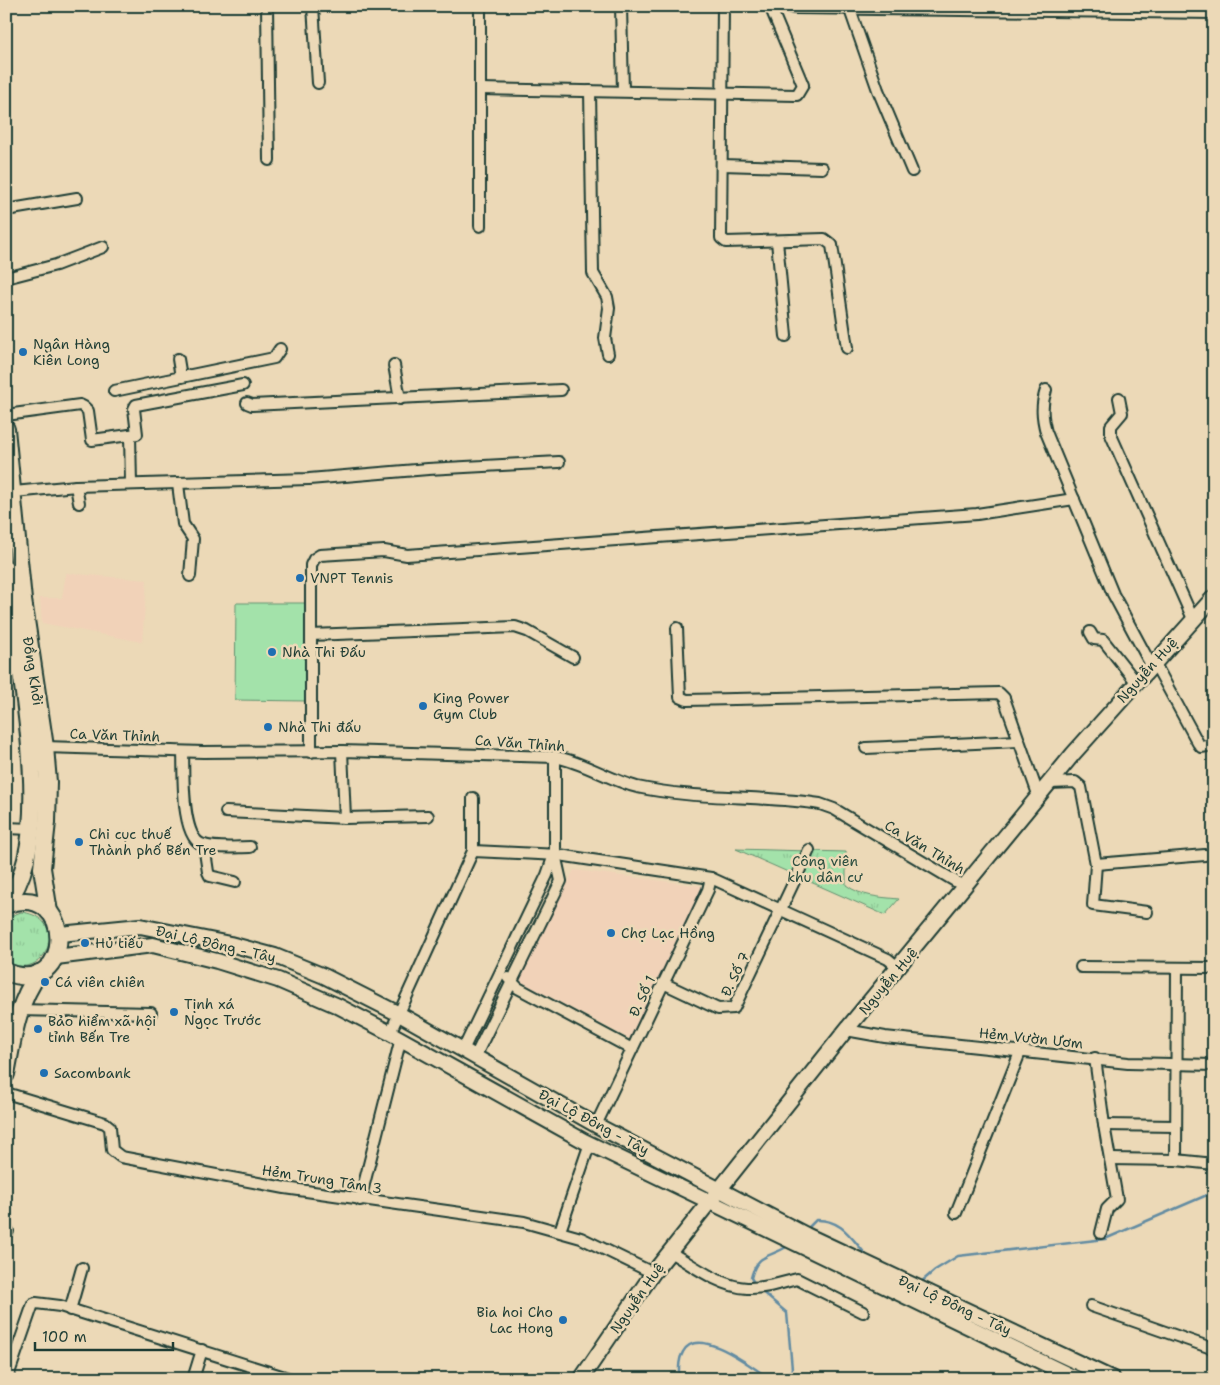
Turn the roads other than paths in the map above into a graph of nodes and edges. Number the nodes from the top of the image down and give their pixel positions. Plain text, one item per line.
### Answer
1 (267, 6) edge
2 (313, 6) edge
3 (480, 6) edge
4 (621, 6) edge
5 (723, 6) edge
6 (770, 6) edge
7 (793, 6) edge
8 (849, 7) edge
9 (884, 7) edge
10 (1001, 8) edge
11 (1086, 8) edge
12 (1134, 8) edge
13 (1214, 11) edge
14 (318, 83) dead end
15 (480, 89) junction
16 (590, 91) junction
17 (623, 91) junction
18 (724, 93) junction
19 (269, 160) dead end
20 (722, 165) junction
21 (822, 168) dead end
22 (912, 172) dead end
23 (77, 198) dead end
24 (6, 210) edge
25 (480, 226) dead end
26 (777, 241) junction
27 (103, 247) dead end
28 (6, 278) edge
29 (786, 336) dead end
30 (847, 348) dead end
31 (280, 349) dead end
32 (608, 354) dead end
33 (178, 359) dead end
34 (394, 365) dead end
35 (181, 376) junction
36 (244, 385) dead end
37 (561, 390) dead end
38 (1046, 390) dead end
39 (114, 391) dead end
40 (1119, 398) dead end
41 (400, 399) junction
42 (247, 403) dead end
43 (6, 415) edge
44 (6, 429) edge
45 (130, 435) junction
46 (559, 462) dead end
47 (131, 484) junction
48 (178, 484) junction
49 (76, 486) junction
50 (14, 492) junction
51 (1074, 499) junction
52 (79, 503) dead end
53 (6, 569) edge
54 (190, 576) dead end
55 (1214, 598) edge
56 (8, 602) edge
57 (1193, 619) junction
58 (677, 628) dead end
59 (1090, 632) dead end
60 (311, 635) junction
61 (573, 657) dead end
62 (1152, 664) junction
63 (1136, 682) junction
64 (1018, 741) junction
65 (1214, 745) edge
66 (45, 747) junction
67 (866, 748) dead end
68 (342, 751) junction
69 (183, 752) junction
70 (311, 752) junction
71 (555, 756) junction
72 (1050, 784) junction
73 (1039, 797) junction
74 (473, 798) dead end
75 (226, 812) dead end
76 (428, 816) dead end
77 (345, 818) junction
78 (6, 828) edge
79 (31, 829) junction
80 (204, 845) junction
81 (250, 848) dead end
82 (809, 850) dead end
83 (473, 851) junction
84 (554, 854) junction
85 (1206, 855) dead end
86 (1096, 864) junction
87 (711, 878) junction
88 (235, 882) dead end
89 (965, 887) junction
90 (6, 904) edge
91 (781, 910) junction
92 (49, 912) junction
93 (1147, 912) dead end
94 (60, 934) junction
95 (56, 957) junction
96 (1081, 967) dead end
97 (899, 968) junction
98 (1177, 968) junction
99 (1214, 968) edge
100 (502, 970) junction
101 (6, 972) edge
102 (39, 973) junction
103 (511, 982) junction
104 (663, 983) junction
105 (19, 1010) junction
106 (151, 1013) dead end
107 (399, 1014) junction
108 (846, 1030) junction
109 (396, 1036) junction
110 (632, 1049) junction
111 (1021, 1050) junction
112 (469, 1053) junction
113 (1095, 1058) junction
114 (1176, 1065) junction
115 (1214, 1065) edge
116 (6, 1074) edge
117 (6, 1093) edge
118 (1104, 1125) junction
119 (596, 1126) junction
120 (1176, 1126) junction
121 (590, 1144) junction
122 (1110, 1159) junction
123 (1176, 1160) junction
124 (1214, 1164) edge
125 (719, 1190) junction
126 (360, 1200) junction
127 (709, 1203) junction
128 (956, 1213) dead end
129 (560, 1231) junction
130 (1101, 1233) dead end
131 (670, 1252) junction
132 (82, 1268) dead end
133 (653, 1273) junction
134 (1091, 1306) dead end
135 (70, 1310) junction
136 (863, 1312) dead end
137 (1214, 1349) edge
138 (202, 1350) junction
139 (7, 1379) edge
140 (193, 1379) edge
141 (291, 1379) edge
142 (581, 1379) edge
143 (1076, 1379) edge
144 (1113, 1379) edge

1 - 19 street
2 - 14 street
3 - 15 street
4 - 17 street
5 - 18 street
6 - 18 street
7 - 8 street
8 - 9 street
8 - 22 street
9 - 10 street
10 - 11 street
11 - 12 street
12 - 13 street
15 - 16 street
15 - 25 street
16 - 17 street
16 - 32 street
17 - 18 street
18 - 20 street
20 - 21 street
20 - 26 street
23 - 24 street
26 - 29 street
26 - 30 street
27 - 28 street
31 - 35 street
33 - 35 street
34 - 41 street
35 - 39 street
36 - 45 street
37 - 41 street
38 - 51 street
40 - 57 street
41 - 42 street
43 - 45 street
44 - 50 main road, Đồng Khởi
45 - 47 street
46 - 48 street
47 - 48 street
47 - 49 street
48 - 54 street
49 - 50 street
49 - 52 street
50 - 66 main road, Đồng Khởi
51 - 60 street
51 - 62 street
53 - 56 main road, Đồng Khởi
55 - 57 street, Nguyễn Huệ
56 - 79 main road, Đồng Khởi
57 - 62 street, Nguyễn Huệ
58 - 64 street
59 - 63 street
60 - 61 street
60 - 70 street
62 - 63 street, Nguyễn Huệ
62 - 65 street
63 - 72 street, Nguyễn Huệ
64 - 67 street
64 - 73 street
66 - 69 street, Ca Văn Thỉnh
66 - 92 main road, Đồng Khởi
68 - 70 street, Ca Văn Thỉnh
68 - 71 street, Ca Văn Thỉnh
68 - 77 street
69 - 70 street, Ca Văn Thỉnh
69 - 80 street
71 - 84 street
71 - 89 street, Ca Văn Thỉnh
72 - 73 street, Nguyễn Huệ
72 - 86 street
73 - 89 street, Nguyễn Huệ
74 - 83 street
75 - 77 street
76 - 77 street
78 - 79 street
79 - 90 main road, Đồng Khởi
80 - 81 street
80 - 88 street
82 - 91 street
83 - 84 street
83 - 107 street
84 - 87 street
84 - 100 street
84 - 103 street
85 - 86 street
86 - 93 street
87 - 91 street
87 - 104 street, Đ. Số 1
89 - 97 street, Nguyễn Huệ
90 - 92 main road
91 - 97 street
91 - 104 street, Đ. Số 7
92 - 94 main road, Đồng Khởi
94 - 95 main road
94 - 107 street, Đại Lộ Đông - Tây
95 - 102 main road
95 - 109 street, Đại Lộ Đông - Tây
96 - 98 street
97 - 108 street, Nguyễn Huệ
98 - 99 street
98 - 114 street
100 - 103 street
100 - 112 street
101 - 102 main road
102 - 105 main road
103 - 110 street
103 - 112 street
104 - 110 street, Đ. Số 1
105 - 106 street
105 - 116 main road
107 - 109 street
107 - 112 street, Đại Lộ Đông - Tây
108 - 111 street, Hẻm Vườn Ươm
108 - 125 street, Nguyễn Huệ
109 - 121 street, Đại Lộ Đông - Tây
109 - 126 street
110 - 119 street, Đ. Số 1
111 - 113 street, Hẻm Vườn Ươm
111 - 128 street
112 - 119 street, Đại Lộ Đông - Tây
113 - 114 street, Hẻm Vườn Ươm
113 - 118 street
114 - 115 street, Hẻm Vườn Ươm
114 - 120 street
117 - 126 street, Hẻm Trung Tâm 3
118 - 120 street
118 - 122 street
119 - 125 street, Đại Lộ Đông - Tây
120 - 123 street
121 - 127 street, Đại Lộ Đông - Tây
121 - 129 street
122 - 123 street
122 - 130 street
123 - 124 street
125 - 127 street, Nguyễn Huệ
125 - 144 street, Đại Lộ Đông - Tây
126 - 129 street, Hẻm Trung Tâm 3
127 - 131 street, Nguyễn Huệ
127 - 143 street, Đại Lộ Đông - Tây
129 - 133 street, Hẻm Trung Tâm 3
131 - 133 street, Nguyễn Huệ
131 - 136 street
132 - 135 street
133 - 142 street, Nguyễn Huệ
134 - 137 street
135 - 138 street
135 - 139 street
138 - 140 street
138 - 141 street

